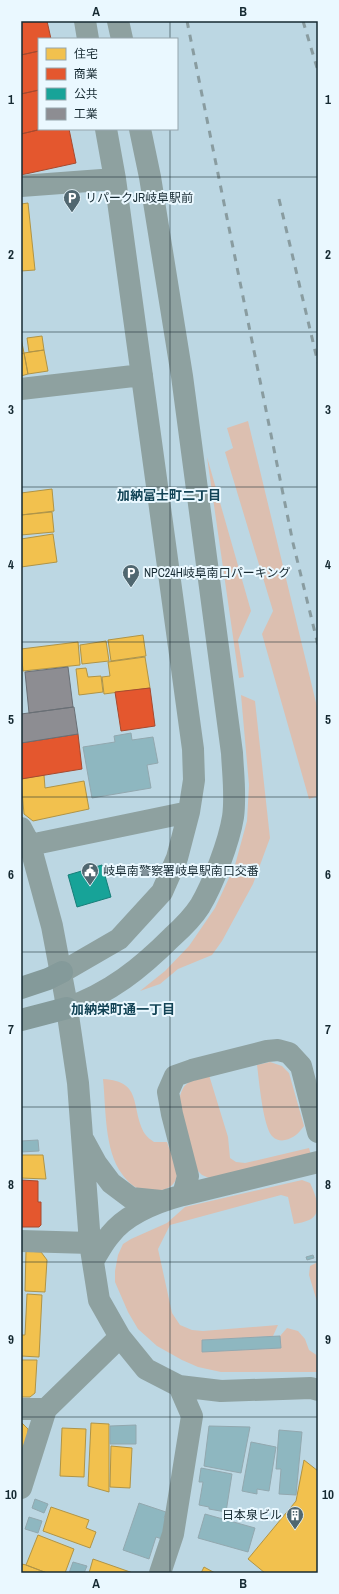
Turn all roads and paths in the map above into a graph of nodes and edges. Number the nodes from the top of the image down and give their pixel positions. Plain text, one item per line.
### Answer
1 (84, 21) edge
2 (118, 21) edge
3 (88, 38) edge
4 (122, 38) edge
5 (106, 130) edge
6 (140, 130) edge
7 (116, 179) junction
8 (21, 186) edge
9 (142, 375) junction
10 (21, 389) edge
11 (189, 812) junction
12 (26, 837) edge
13 (62, 972) junction
14 (21, 988) edge
15 (67, 1008) junction
16 (21, 1020) edge
17 (318, 1132) edge
18 (82, 1138) junction
19 (318, 1162) edge
20 (183, 1195) junction
21 (161, 1201) junction
22 (21, 1241) edge
23 (91, 1252) junction
24 (120, 1337) junction
25 (178, 1386) junction
26 (318, 1390) edge
27 (21, 1409) edge
28 (46, 1409) junction
29 (21, 1488) edge
30 (160, 1573) edge

1 - 3 street
2 - 4 street
5 - 7 street
6 - 15 street
7 - 8 street
7 - 9 street
9 - 10 street
9 - 11 street
11 - 12 street
11 - 13 street
12 - 13 street
13 - 14 main road
13 - 15 street
15 - 16 main road
15 - 18 street
17 - 20 street
18 - 21 street
18 - 23 street
19 - 20 street
20 - 21 street
21 - 23 street
22 - 23 street
23 - 24 street
24 - 25 street
24 - 28 street
25 - 26 street
25 - 30 street
27 - 28 street
28 - 29 street

